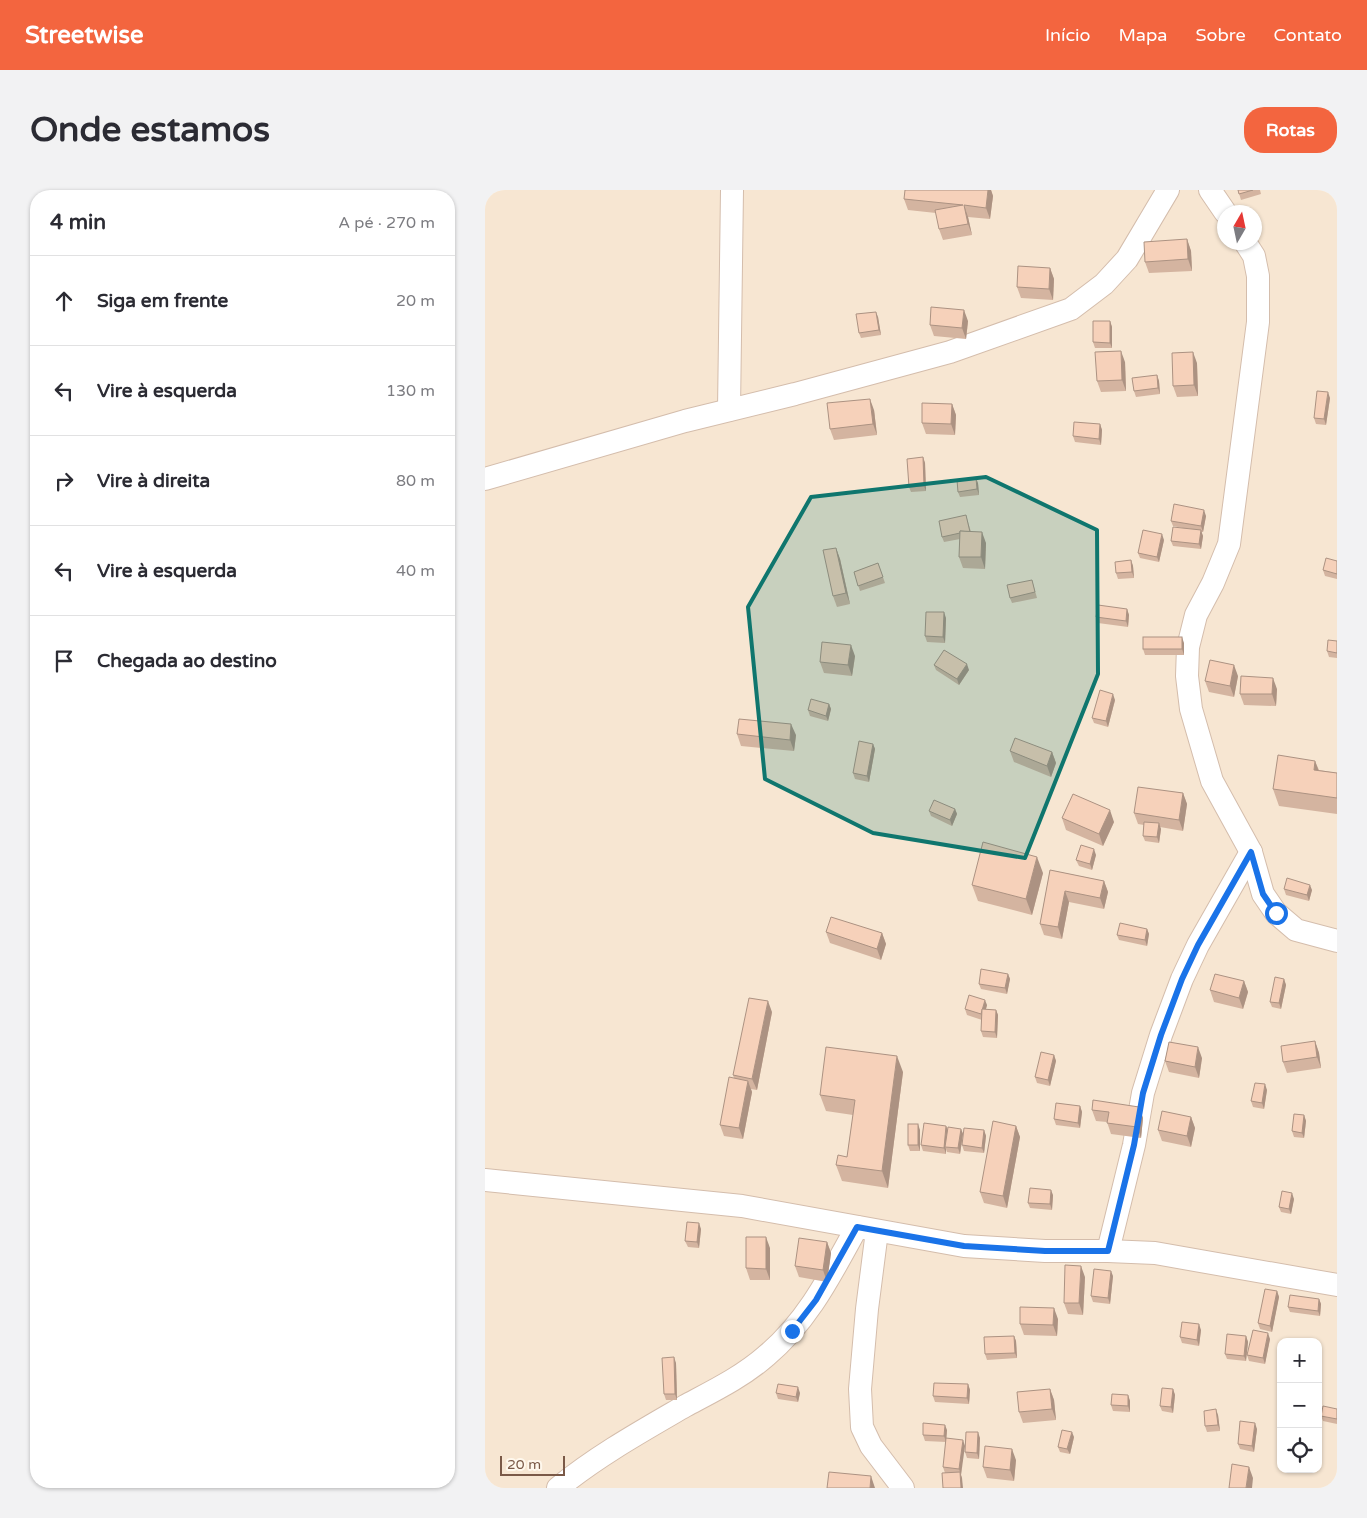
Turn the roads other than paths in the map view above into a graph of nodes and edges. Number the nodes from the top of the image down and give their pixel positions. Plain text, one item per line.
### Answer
1 (732, 190) edge
2 (1168, 190) edge
3 (1210, 190) edge
4 (1220, 205) edge
5 (1250, 250) edge
6 (729, 410) junction
7 (485, 479) edge
8 (1251, 852) junction
9 (1337, 941) edge
10 (485, 1180) edge
11 (867, 1229) junction
12 (1108, 1251) junction
13 (1337, 1285) edge
14 (558, 1488) edge
15 (903, 1488) edge

1 - 6 street
2 - 6 street
3 - 4 street
5 - 8 street
6 - 7 street
8 - 9 street
8 - 12 street
10 - 11 street
11 - 12 street
11 - 14 street
11 - 15 street
12 - 13 street

